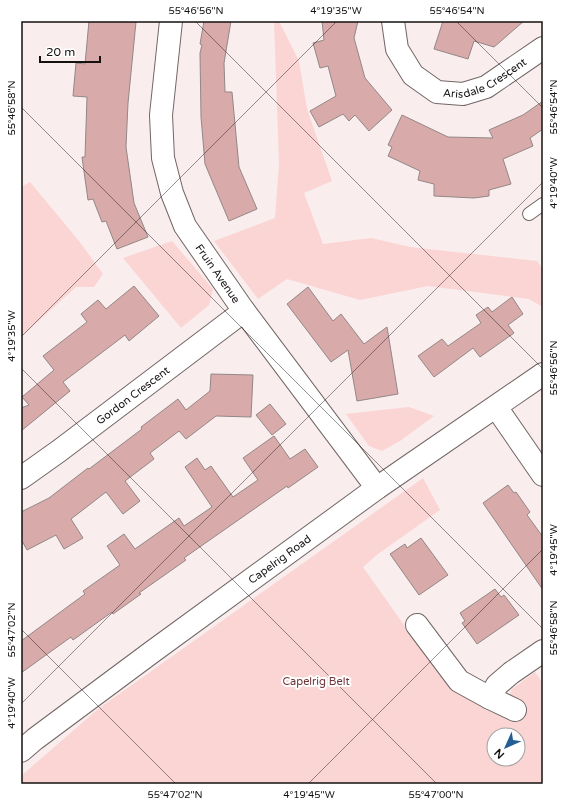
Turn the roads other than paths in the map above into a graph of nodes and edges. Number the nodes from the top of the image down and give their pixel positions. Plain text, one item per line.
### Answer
1 (171, 21) edge
2 (392, 21) edge
3 (543, 48) edge
4 (543, 204) edge
5 (529, 214) dead end
6 (244, 311) junction
7 (543, 374) edge
8 (496, 407) junction
9 (543, 475) edge
10 (21, 478) edge
11 (377, 488) junction
12 (417, 625) dead end
13 (543, 651) edge
14 (490, 698) junction
15 (515, 710) dead end
16 (21, 751) edge

1 - 6 street, Fruin Avenue
2 - 3 street, Arisdale Crescent
4 - 5 lane
6 - 10 street, Gordon Crescent
6 - 11 street, Fruin Avenue
7 - 8 street, Capelrig Road
8 - 9 street
8 - 11 street, Capelrig Road
11 - 16 street, Capelrig Road
12 - 14 street
13 - 14 street
14 - 15 street

